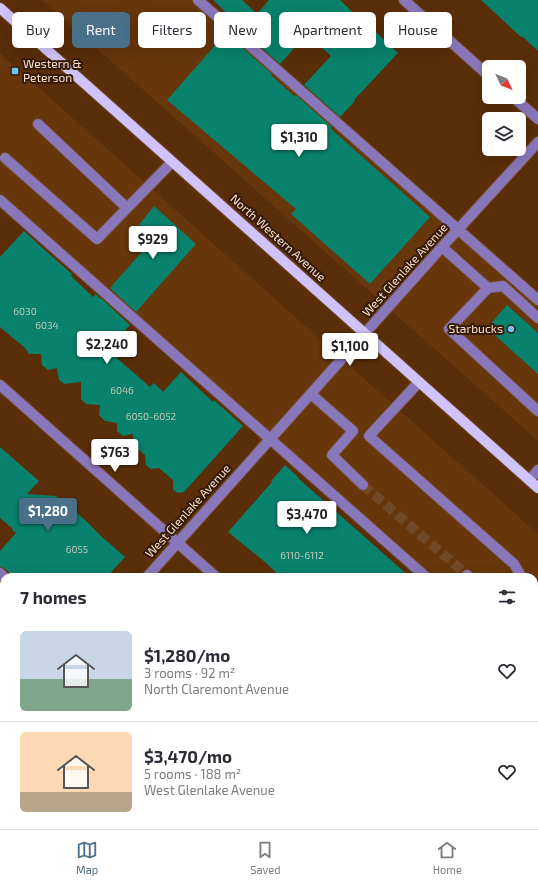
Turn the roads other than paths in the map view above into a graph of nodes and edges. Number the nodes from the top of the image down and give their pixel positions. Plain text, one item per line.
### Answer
1 (198, 0) edge
2 (404, 0) edge
3 (0, 8) edge
4 (482, 70) edge
5 (521, 104) edge
6 (538, 119) edge
7 (38, 124) dead end
8 (538, 142) edge
9 (4, 158) dead end
10 (172, 162) junction
11 (0, 200) edge
12 (127, 208) junction
13 (458, 230) junction
14 (442, 247) junction
15 (488, 288) junction
16 (538, 300) edge
17 (538, 318) edge
18 (365, 334) junction
19 (419, 382) junction
20 (0, 385) edge
21 (311, 394) junction
22 (538, 410) edge
23 (352, 431) junction
24 (369, 436) junction
25 (270, 439) junction
26 (538, 470) edge
27 (529, 480) junction
28 (363, 485) tunnel mouth
29 (538, 488) edge
30 (178, 543) junction
31 (151, 573) edge
32 (212, 573) edge
33 (421, 573) edge
34 (519, 573) edge

1 - 13 street
2 - 4 street
3 - 10 main road, North Western Avenue
5 - 6 street
7 - 12 street
8 - 13 street, West Glenlake Avenue
9 - 12 street
10 - 12 street
10 - 18 main road, North Western Avenue
11 - 25 street
13 - 14 street, West Glenlake Avenue
13 - 16 street
14 - 15 street
14 - 18 street, West Glenlake Avenue
15 - 17 street
15 - 22 street
18 - 19 main road, North Western Avenue
18 - 21 street, West Glenlake Avenue
19 - 24 street
19 - 27 main road, North Western Avenue
20 - 30 street
21 - 23 street
21 - 25 street, West Glenlake Avenue
23 - 24 street
23 - 28 street
24 - 34 street
25 - 30 street, West Glenlake Avenue
25 - 33 street
26 - 27 street
27 - 29 main road, North Western Avenue
30 - 31 street, West Glenlake Avenue
30 - 32 street

